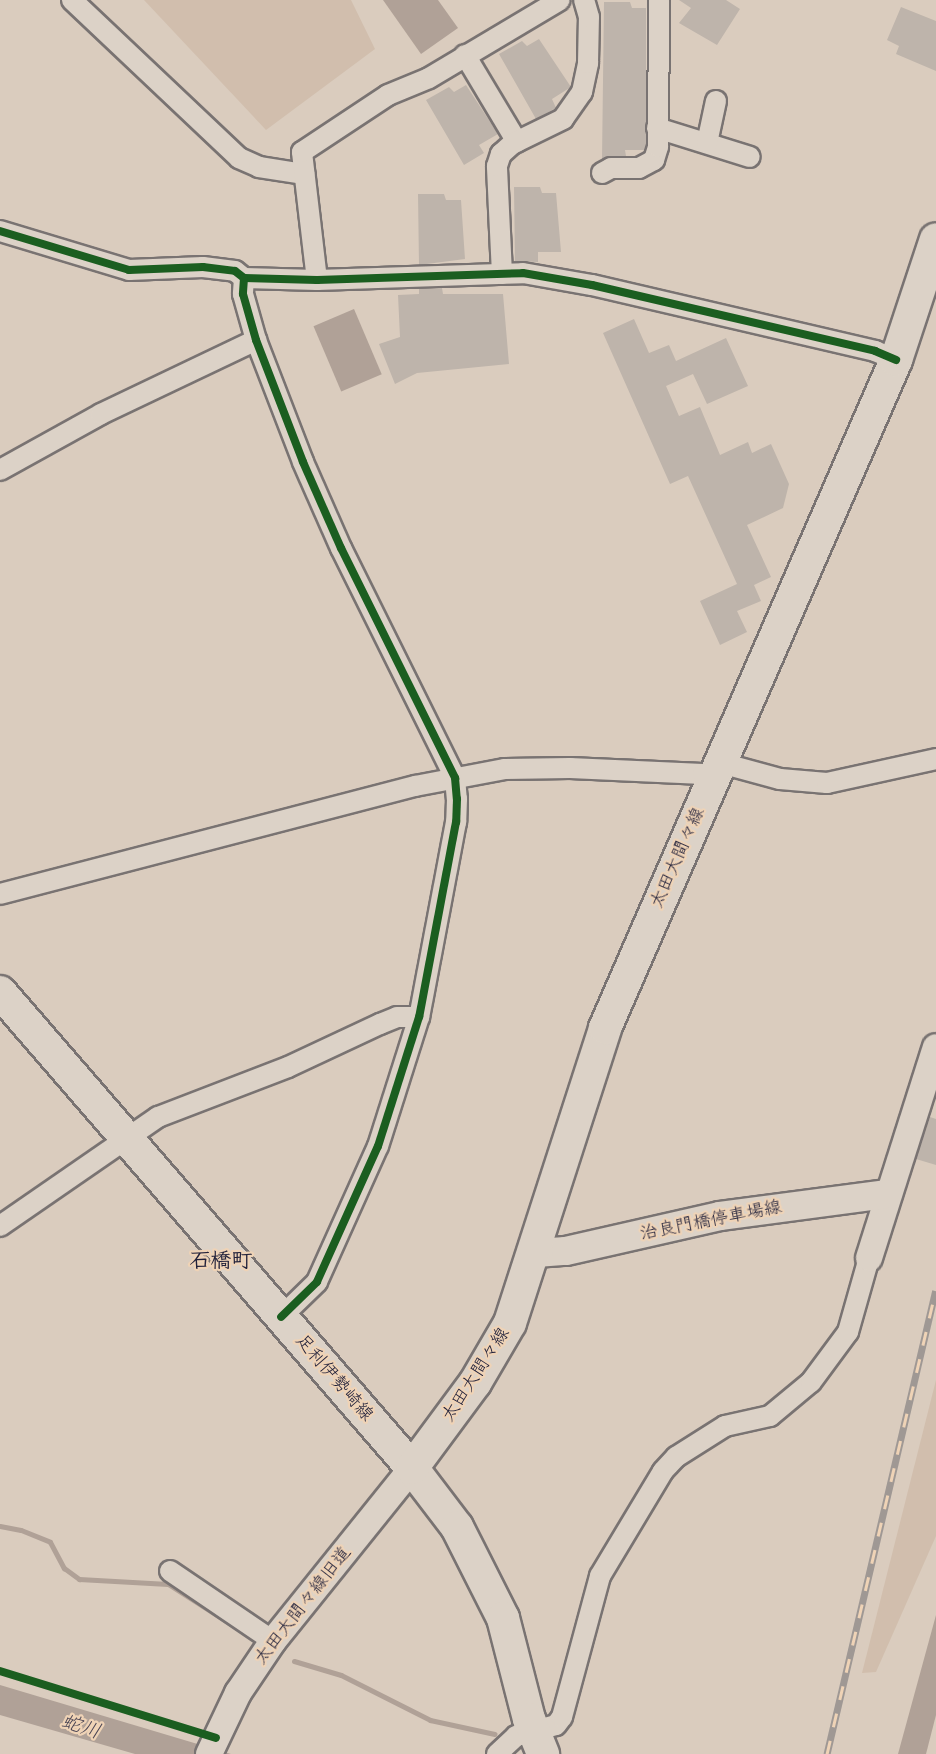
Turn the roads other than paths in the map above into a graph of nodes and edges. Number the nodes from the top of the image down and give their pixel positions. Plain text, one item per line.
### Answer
1 (72, 0) edge
2 (560, 0) edge
3 (584, 0) edge
4 (659, 0) edge
5 (465, 55) junction
6 (716, 101) dead end
7 (657, 128) junction
8 (517, 141) junction
9 (706, 143) junction
10 (750, 157) dead end
11 (603, 173) dead end
12 (304, 174) junction
13 (0, 231) edge
14 (936, 239) edge
15 (502, 274) junction
16 (244, 278) junction
17 (317, 280) junction
18 (255, 340) junction
19 (896, 360) junction
20 (0, 470) edge
21 (936, 759) edge
22 (718, 770) junction
23 (455, 778) junction
24 (0, 894) edge
25 (0, 992) edge
26 (419, 1017) junction
27 (936, 1047) edge
28 (126, 1141) junction
29 (888, 1194) junction
30 (0, 1226) edge
31 (536, 1253) junction
32 (868, 1258) joint
33 (281, 1317) junction
34 (412, 1468) junction
35 (170, 1571) dead end
36 (273, 1641) junction
37 (538, 1742) edge
38 (211, 1749) edge
39 (497, 1754) edge

1 - 12 street
2 - 5 street
3 - 8 street
4 - 7 street
5 - 8 street
5 - 12 street
6 - 9 street
7 - 9 street
7 - 11 street
8 - 15 street
9 - 10 street
12 - 17 street
13 - 16 street
14 - 19 main road, 太田大間々線
15 - 17 street
15 - 19 street
16 - 17 street
16 - 18 street
18 - 20 street
18 - 23 street
19 - 22 main road, 太田大間々線
21 - 22 street
22 - 23 street
22 - 31 main road, 太田大間々線
23 - 24 street
23 - 26 street
25 - 28 main road, 足利伊勢崎線
26 - 28 street
26 - 33 street
27 - 29 street
28 - 30 street
28 - 33 main road, 足利伊勢崎線
29 - 31 main road, 治良門橋停車場線
29 - 32 street
31 - 34 main road, 太田大間々線
32 - 37 street
33 - 34 main road, 足利伊勢崎線
34 - 36 street, 太田大間々線旧道
34 - 37 main road, 足利伊勢崎線
35 - 36 street
36 - 38 street, 太田大間々線旧道
37 - 39 street

